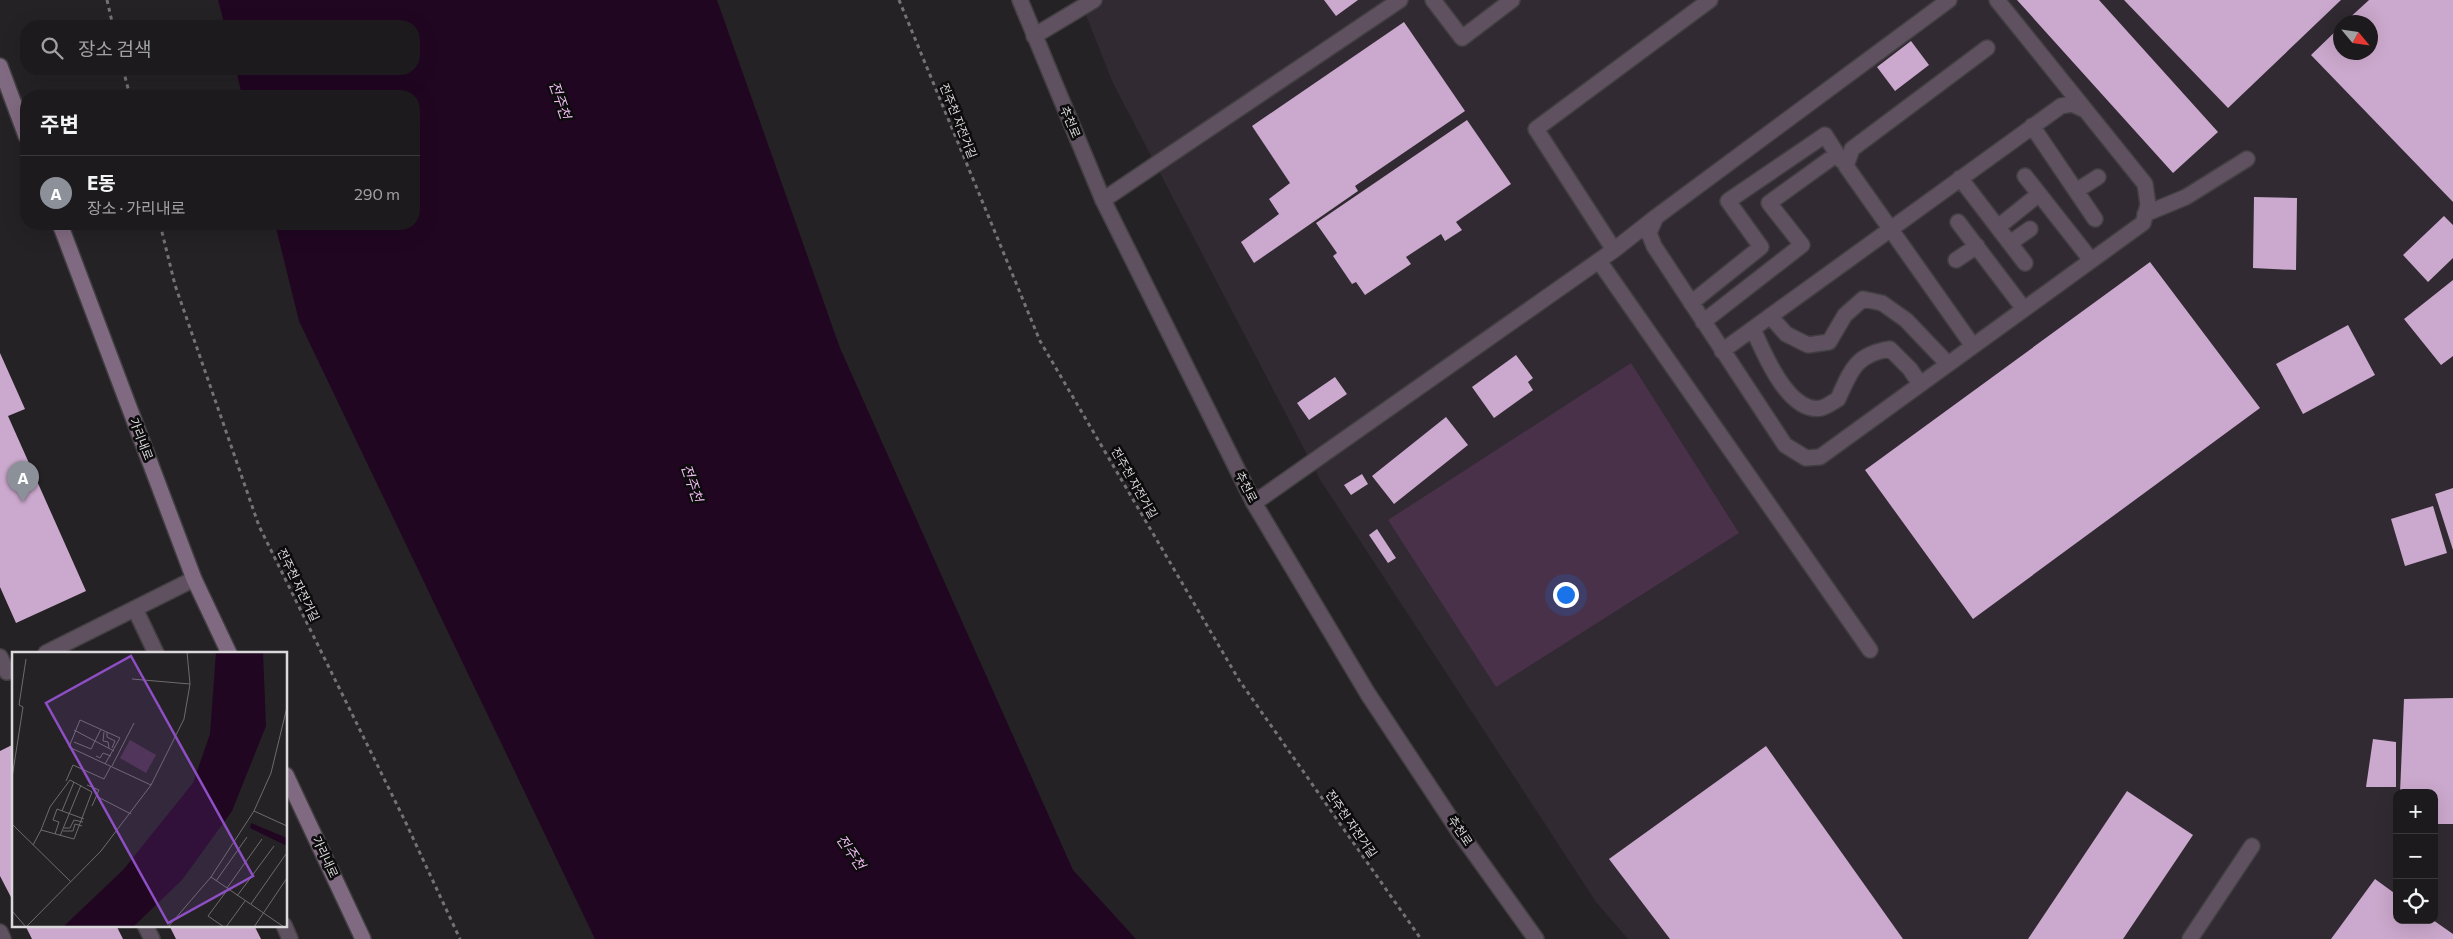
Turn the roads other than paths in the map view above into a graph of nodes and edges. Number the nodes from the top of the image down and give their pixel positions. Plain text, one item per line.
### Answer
1 (1020, 0) edge
2 (1094, 0) edge
3 (1400, 0) edge
4 (1433, 0) edge
5 (1512, 0) edge
6 (1710, 0) edge
7 (1949, 0) edge
8 (1997, 0) edge
9 (1034, 36) junction
10 (1988, 48) dead end
11 (0, 66) edge
12 (2085, 110) junction
13 (20, 120) edge
14 (2032, 126) junction
15 (2247, 159) dead end
16 (1842, 160) junction
17 (2025, 176) dead end
18 (2098, 177) dead end
19 (1960, 178) junction
20 (2076, 191) junction
21 (2039, 194) junction
22 (1103, 200) junction
23 (2145, 214) junction
24 (1656, 217) junction
25 (2095, 219) dead end
26 (1958, 222) dead end
27 (1998, 227) junction
28 (1892, 228) junction
29 (2030, 228) dead end
30 (62, 230) edge
31 (2010, 243) junction
32 (1977, 246) junction
33 (1614, 250) junction
34 (1956, 260) dead end
35 (2091, 260) junction
36 (1599, 261) junction
37 (2025, 263) dead end
38 (1691, 303) junction
39 (2024, 308) junction
40 (1770, 316) junction
41 (1704, 322) junction
42 (1753, 329) junction
43 (1973, 346) junction
44 (1722, 351) junction
45 (1948, 364) junction
46 (1920, 384) junction
47 (1254, 503) junction
48 (194, 579) junction
49 (135, 609) junction
50 (1870, 650) dead end
51 (48, 652) edge
52 (156, 652) edge
53 (229, 652) edge
54 (0, 657) edge
55 (7, 672) edge
56 (288, 779) edge
57 (2252, 846) dead end
58 (146, 926) edge
59 (284, 926) edge
60 (0, 932) edge
61 (4, 939) edge
62 (152, 939) edge
63 (290, 939) edge
64 (364, 939) edge
65 (1536, 939) edge
66 (2190, 939) edge

1 - 9 street, 추천로
2 - 9 street
3 - 22 street
4 - 5 street
6 - 33 street
7 - 24 street
8 - 12 street
9 - 22 street, 추천로
10 - 16 street
11 - 13 street
12 - 14 street
12 - 23 street
14 - 19 street
14 - 20 street
15 - 23 street
16 - 28 street
16 - 38 street
16 - 41 street
17 - 21 street
18 - 20 street
19 - 27 street
19 - 28 street
20 - 25 street
21 - 27 street
21 - 35 street
22 - 47 street, 추천로
23 - 35 street
24 - 33 street
24 - 38 street
26 - 32 street
27 - 31 street
28 - 40 street
28 - 43 street
29 - 31 street
30 - 48 street, 가리내로
31 - 37 street
32 - 34 street
32 - 39 street
33 - 36 street
35 - 39 street
36 - 47 street
36 - 50 street
38 - 41 street
39 - 43 street
40 - 42 street
40 - 45 street
41 - 44 street
42 - 44 street
42 - 46 street
43 - 45 street
44 - 46 street
45 - 46 street
47 - 65 street, 추천로
48 - 49 street
48 - 53 street, 가리내로
49 - 51 street
49 - 52 street
54 - 55 street
56 - 64 street, 가리내로
57 - 66 street
58 - 62 street
59 - 63 street
60 - 61 street

